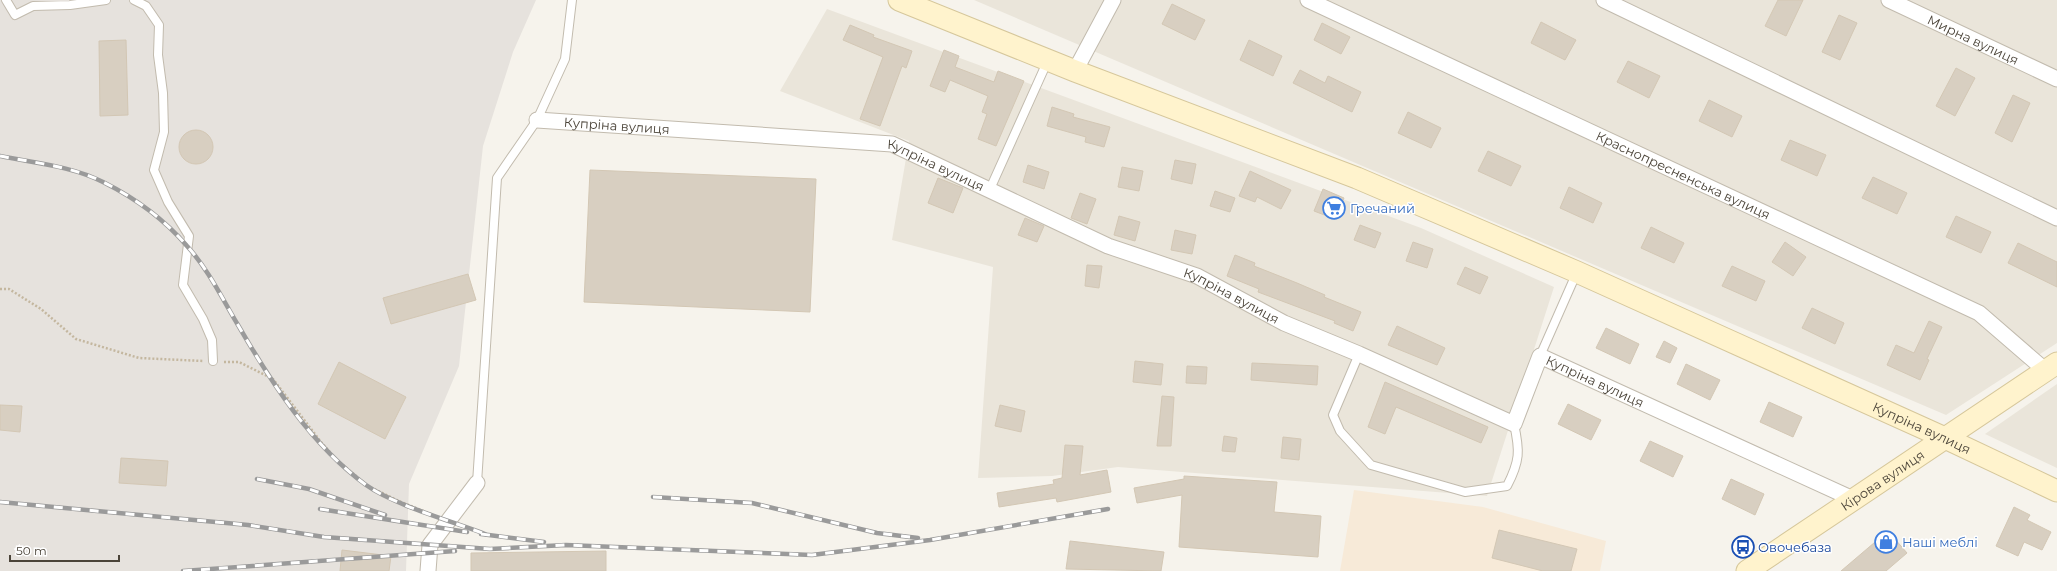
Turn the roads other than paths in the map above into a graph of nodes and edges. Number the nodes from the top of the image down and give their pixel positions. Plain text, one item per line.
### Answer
1 (6, 0) edge
2 (106, 0) edge
3 (134, 0) edge
4 (572, 0) edge
5 (899, 0) edge
6 (1113, 0) edge
7 (1308, 0) edge
8 (1604, 0) edge
9 (1889, 0) edge
10 (1048, 60) junction
11 (1075, 71) junction
12 (2057, 79) edge
13 (537, 120) junction
14 (990, 188) junction
15 (2057, 218) edge
16 (1577, 272) junction
17 (1359, 354) junction
18 (1540, 356) junction
19 (213, 361) road end
20 (2051, 367) edge
21 (1514, 424) junction
22 (1946, 438) junction
23 (477, 483) joint
24 (2057, 491) edge
25 (1853, 499) junction
26 (428, 571) edge
27 (1747, 571) edge

1 - 2 lane
3 - 19 lane
4 - 13 lane
5 - 10 main road, Купріна вулиця
6 - 11 street
7 - 20 street, Краснопресненська вулиця
8 - 15 street
9 - 12 street, Мирна вулиця
10 - 11 main road, Купріна вулиця
10 - 14 lane
11 - 16 main road, Купріна вулиця
13 - 14 street, Купріна вулиця
13 - 23 lane
14 - 17 street, Купріна вулиця
16 - 18 lane
16 - 22 main road, Купріна вулиця
17 - 21 street, Купріна вулиця
17 - 21 lane
18 - 21 street, Купріна вулиця
18 - 25 street, Купріна вулиця
20 - 22 main road, Кірова вулиця
22 - 24 main road, Купріна вулиця
22 - 25 main road, Кірова вулиця
23 - 26 street
25 - 27 main road, Кірова вулиця

